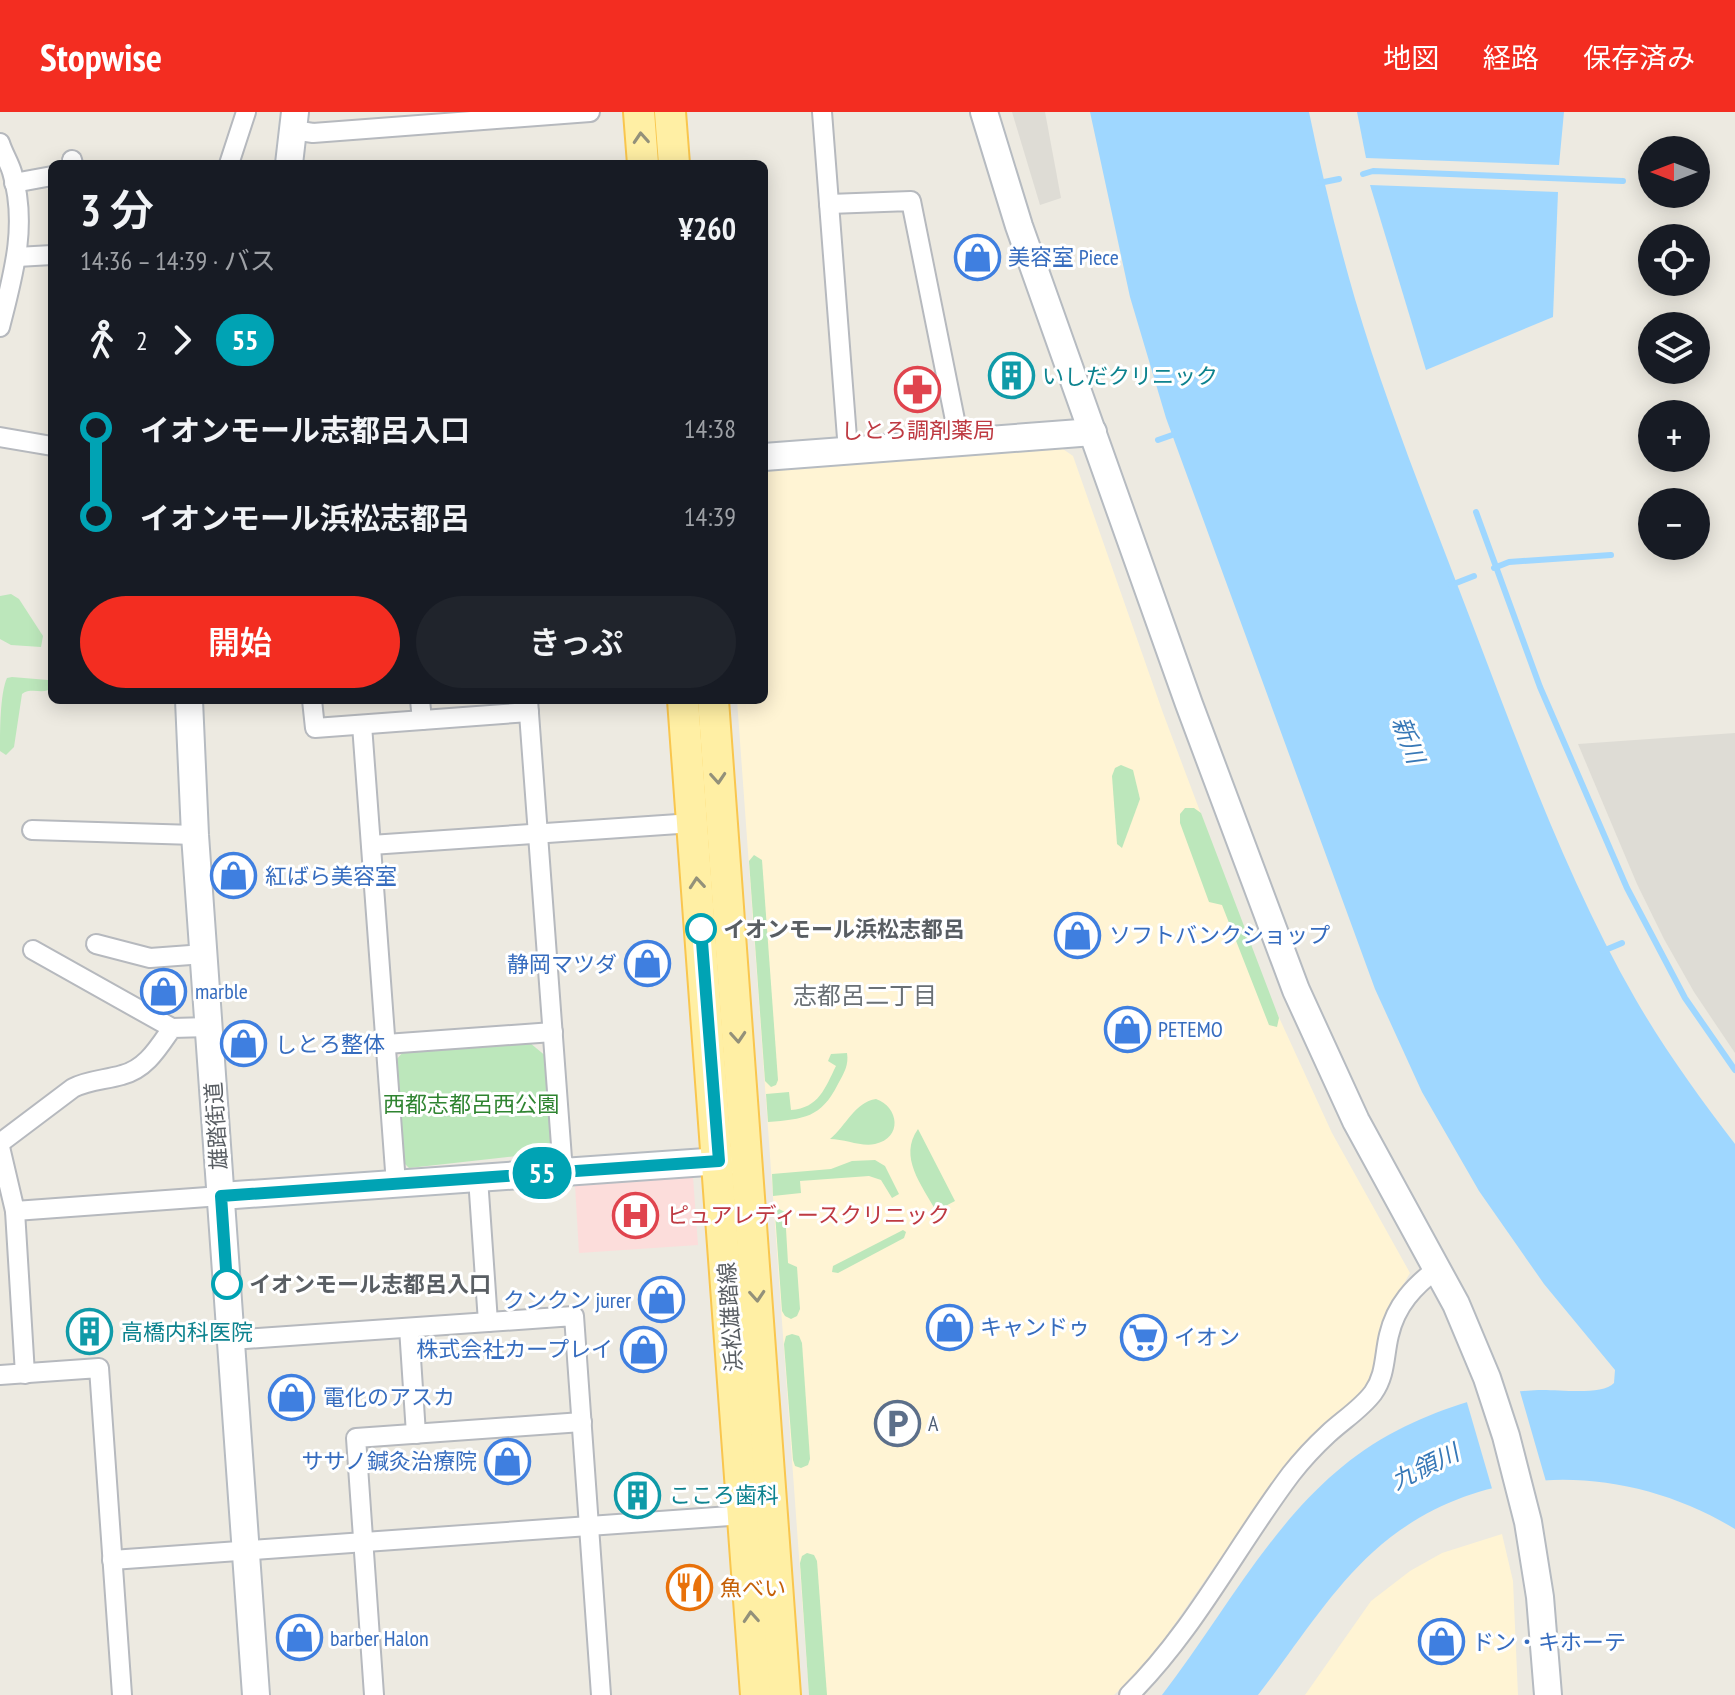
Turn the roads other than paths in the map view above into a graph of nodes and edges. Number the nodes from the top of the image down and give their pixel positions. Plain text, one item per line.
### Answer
1 (246, 112) edge
2 (590, 112) edge
3 (639, 112) edge
4 (670, 112) edge
5 (822, 112) edge
6 (984, 112) edge
7 (294, 121) edge
8 (0, 143) edge
9 (230, 160) edge
10 (289, 160) edge
11 (643, 160) edge
12 (674, 160) edge
13 (48, 177) edge
14 (14, 183) junction
15 (829, 204) junction
16 (48, 255) edge
17 (17, 257) junction
18 (0, 327) edge
19 (1093, 432) junction
20 (0, 437) edge
21 (957, 442) junction
22 (48, 445) edge
23 (848, 451) junction
24 (768, 457) edge
25 (189, 704) edge
26 (312, 704) edge
27 (420, 704) edge
28 (683, 704) edge
29 (713, 704) edge
30 (529, 706) edge
31 (422, 720) junction
32 (362, 725) junction
33 (693, 823) junction
34 (32, 830) dead end
35 (538, 833) junction
36 (195, 835) junction
37 (371, 845) junction
38 (96, 944) dead end
39 (33, 950) dead end
40 (204, 954) junction
41 (209, 1027) junction
42 (172, 1028) junction
43 (553, 1032) junction
44 (386, 1044) junction
45 (0, 1145) edge
46 (733, 1160) junction
47 (563, 1172) junction
48 (478, 1178) junction
49 (396, 1184) junction
50 (221, 1196) junction
51 (15, 1211) junction
52 (1438, 1268) junction
53 (488, 1322) junction
54 (409, 1328) junction
55 (231, 1340) junction
56 (25, 1374) junction
57 (0, 1375) edge
58 (582, 1422) junction
59 (416, 1434) junction
60 (744, 1515) junction
61 (589, 1526) junction
62 (363, 1542) junction
63 (247, 1551) junction
64 (112, 1560) junction
65 (122, 1695) edge
66 (256, 1695) edge
67 (374, 1695) edge
68 (601, 1695) edge
69 (756, 1695) edge
70 (785, 1695) edge
71 (1129, 1695) edge
72 (1548, 1695) edge

1 - 9 street
2 - 7 street
11 -> 3 main road
4 - 12 main road
5 - 15 street
6 - 19 street
7 - 10 street
8 - 14 street
13 - 14 street
14 - 17 street
15 - 21 street
15 - 23 street
16 - 17 street
17 - 18 street
19 - 21 street
19 - 52 street
20 - 22 street
21 - 23 street
23 - 24 street
25 - 36 street, 雄踏街道
26 - 32 street
27 - 31 street
28 - 33 main road, 浜松雄踏線
29 -> 46 main road, 浜松雄踏線
30 - 31 street
30 - 35 street
31 - 32 street
32 - 37 street
33 - 35 street
46 -> 33 main road, 浜松雄踏線
34 - 36 street
35 - 37 street
35 - 43 street
36 - 40 street, 雄踏街道
37 - 44 street
38 - 40 street
39 - 42 street
40 - 41 street, 雄踏街道
41 - 42 street
41 - 50 street, 雄踏街道
42 - 45 street
43 - 44 street
43 - 47 street
44 - 49 street
45 - 51 street
46 - 47 street
46 - 60 main road, 浜松雄踏線
46 -> 70 main road, 浜松雄踏線
47 - 48 street
48 - 49 street
48 - 53 street
49 - 50 street
50 - 51 street
50 - 55 street, 雄踏街道
51 - 56 street
52 - 71 street
52 - 72 street
53 - 54 street
53 - 58 street
54 - 55 street
54 - 59 street
55 - 63 street, 雄踏街道
56 - 57 street
56 - 64 street
58 - 59 street
58 - 61 street
59 - 62 street
60 - 61 street
69 -> 60 main road, 浜松雄踏線
61 - 62 street
61 - 68 street
62 - 63 street
62 - 67 street
63 - 64 street
63 - 66 street, 雄踏街道
64 - 65 street

